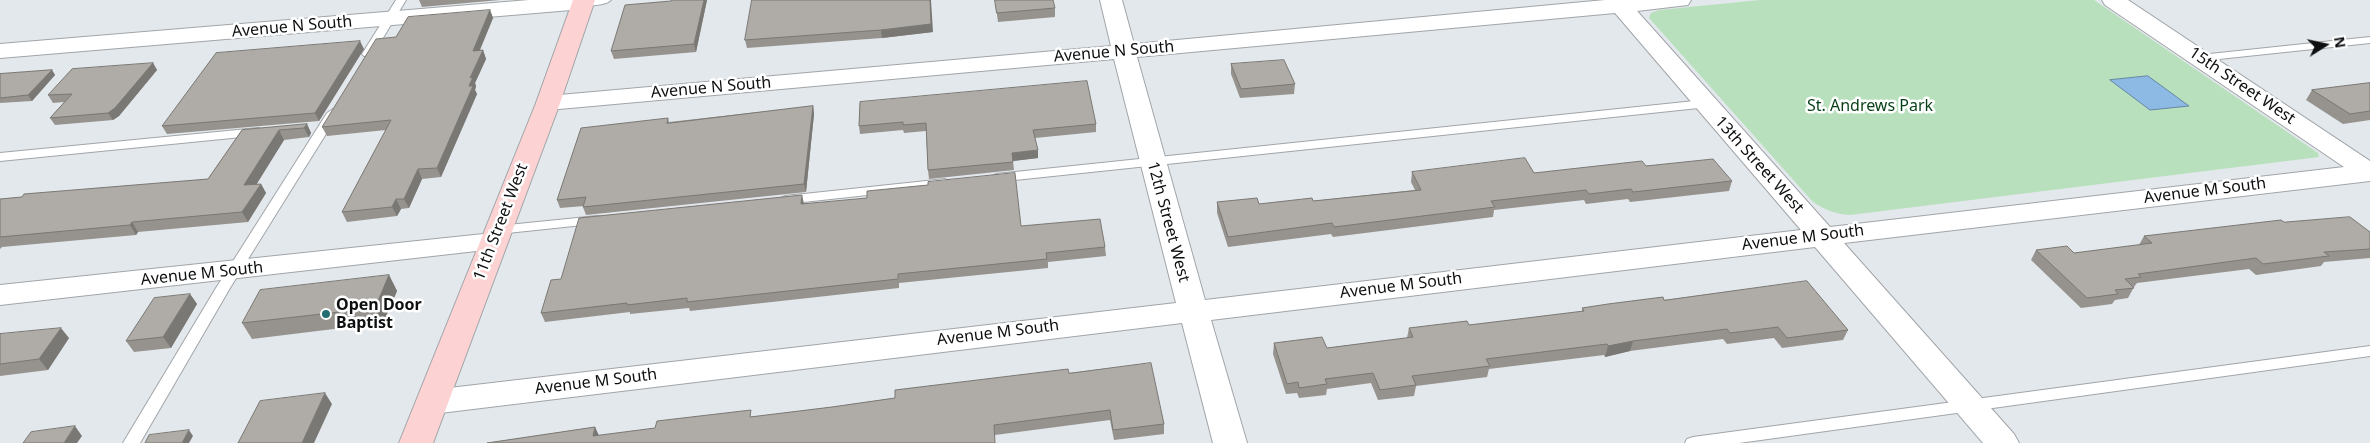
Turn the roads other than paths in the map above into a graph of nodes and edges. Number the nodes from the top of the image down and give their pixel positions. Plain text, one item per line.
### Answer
1 (1111, 0) edge
2 (1680, 0) edge
3 (2113, 0) edge
4 (591, 1) edge
5 (1618, 3) edge
6 (395, 9) edge
7 (2370, 40) edge
8 (0, 51) edge
9 (1124, 51) junction
10 (2200, 58) junction
11 (360, 69) edge
12 (340, 102) edge
13 (548, 102) junction
14 (1704, 104) junction
15 (326, 126) junction
16 (306, 128) edge
17 (266, 132) edge
18 (0, 157) edge
19 (1152, 162) junction
20 (2370, 172) edge
21 (984, 179) edge
22 (954, 182) edge
23 (776, 201) edge
24 (608, 218) edge
25 (1821, 235) junction
26 (495, 236) junction
27 (234, 271) junction
28 (0, 295) edge
29 (1192, 310) junction
30 (2370, 351) edge
31 (432, 402) junction
32 (1970, 406) junction
33 (131, 443) edge
34 (416, 443) edge
35 (1230, 443) edge
36 (1693, 443) edge
37 (2002, 443) edge

1 - 9 street, 12th Street West
2 - 5 street, Avenue N South
3 - 10 street, 15th Street West
4 - 6 street, Avenue N South
4 - 13 street, 11th Street West
5 - 9 street, Avenue N South
5 - 14 street, 13th Street West
6 - 8 street, Avenue N South
6 - 11 lane
7 - 10 lane
9 - 13 street, Avenue N South
9 - 19 street, 12th Street West
10 - 20 street, 15th Street West
12 - 15 lane
13 - 26 street, 11th Street West
14 - 19 lane
14 - 25 street, 13th Street West
15 - 16 lane
15 - 27 lane
17 - 18 lane
19 - 21 lane
19 - 29 street, 12th Street West
20 - 25 street, Avenue M South
22 - 23 lane
24 - 26 lane
25 - 29 street, Avenue M South
25 - 32 street, 13th Street West
26 - 27 street, Avenue M South
26 - 31 street, 11th Street West
27 - 28 street, Avenue M South
27 - 33 lane
29 - 31 street, Avenue M South
29 - 35 street, 12th Street West
30 - 32 lane
31 - 34 street, 11th Street West
32 - 36 lane
32 - 37 street, 13th Street West

